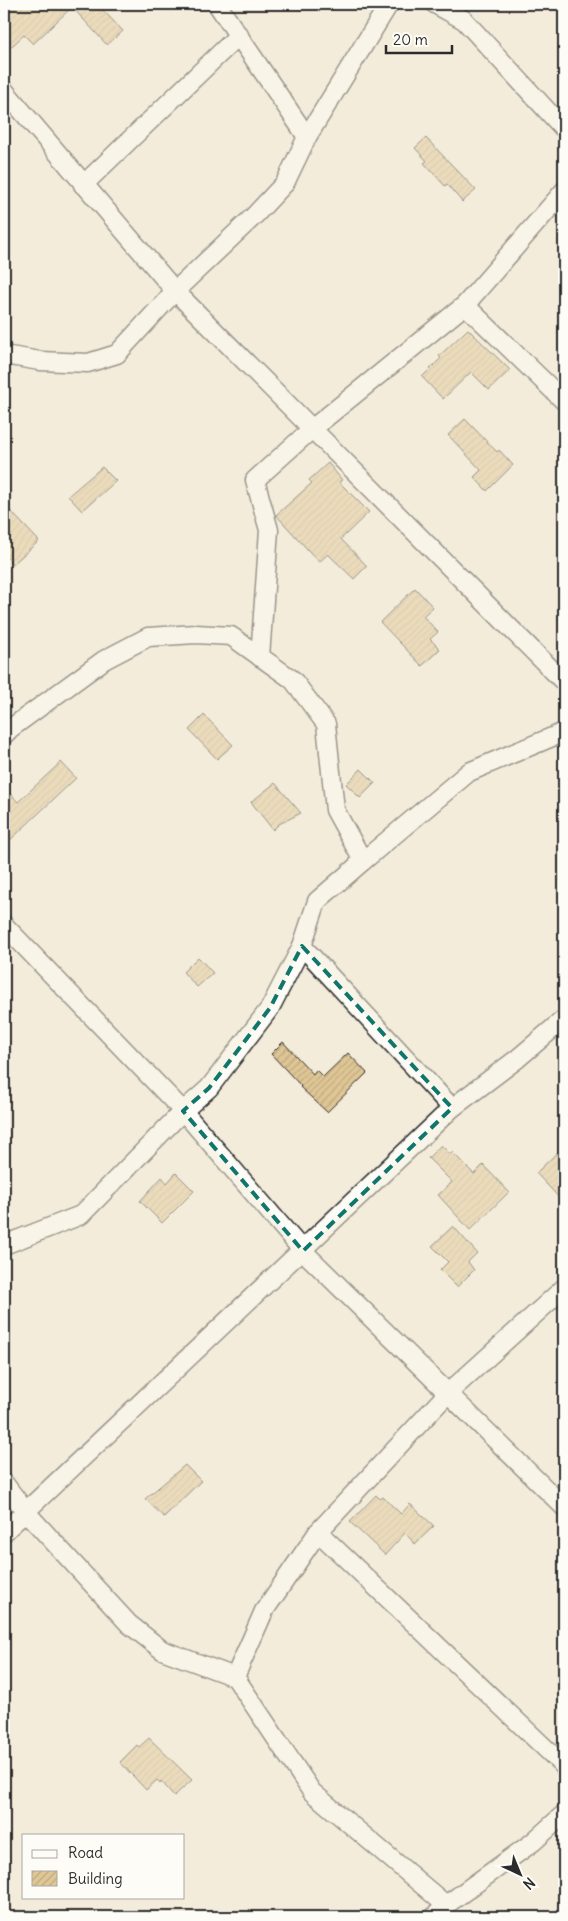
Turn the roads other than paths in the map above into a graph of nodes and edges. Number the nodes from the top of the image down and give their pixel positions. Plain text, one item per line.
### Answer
1 (217, 4) edge
2 (389, 4) edge
3 (435, 4) edge
4 (239, 35) junction
5 (4, 90) edge
6 (564, 130) edge
7 (307, 137) junction
8 (83, 185) junction
9 (564, 192) edge
10 (175, 291) junction
11 (465, 305) junction
12 (4, 355) edge
13 (564, 401) edge
14 (313, 428) junction
15 (260, 657) junction
16 (564, 682) edge
17 (564, 732) edge
18 (4, 735) edge
19 (363, 861) junction
20 (4, 925) edge
21 (302, 946) junction
22 (564, 1019) edge
23 (452, 1108) junction
24 (183, 1111) junction
25 (4, 1245) edge
26 (303, 1251) junction
27 (564, 1288) edge
28 (448, 1394) junction
29 (4, 1483) edge
30 (564, 1507) edge
31 (26, 1512) junction
32 (4, 1532) edge
33 (318, 1532) junction
34 (235, 1678) junction
35 (564, 1766) edge
36 (564, 1814) edge
37 (440, 1911) edge

1 - 4 street
2 - 7 street
3 - 6 street
4 - 7 street
4 - 8 street
5 - 8 street
7 - 10 street
8 - 10 street
9 - 11 street
10 - 12 street
10 - 14 street
11 - 13 street
11 - 14 street
14 - 15 street
14 - 16 street
15 - 18 street
15 - 19 street
17 - 19 street
19 - 21 street
20 - 24 street
21 - 23 street
21 - 24 street
22 - 23 street
23 - 26 street
24 - 25 street
24 - 26 street
26 - 28 street
26 - 31 street
27 - 28 street
28 - 30 street
28 - 33 street
29 - 31 street
31 - 32 street
31 - 34 street
33 - 34 street
33 - 35 street
34 - 37 street
36 - 37 street

